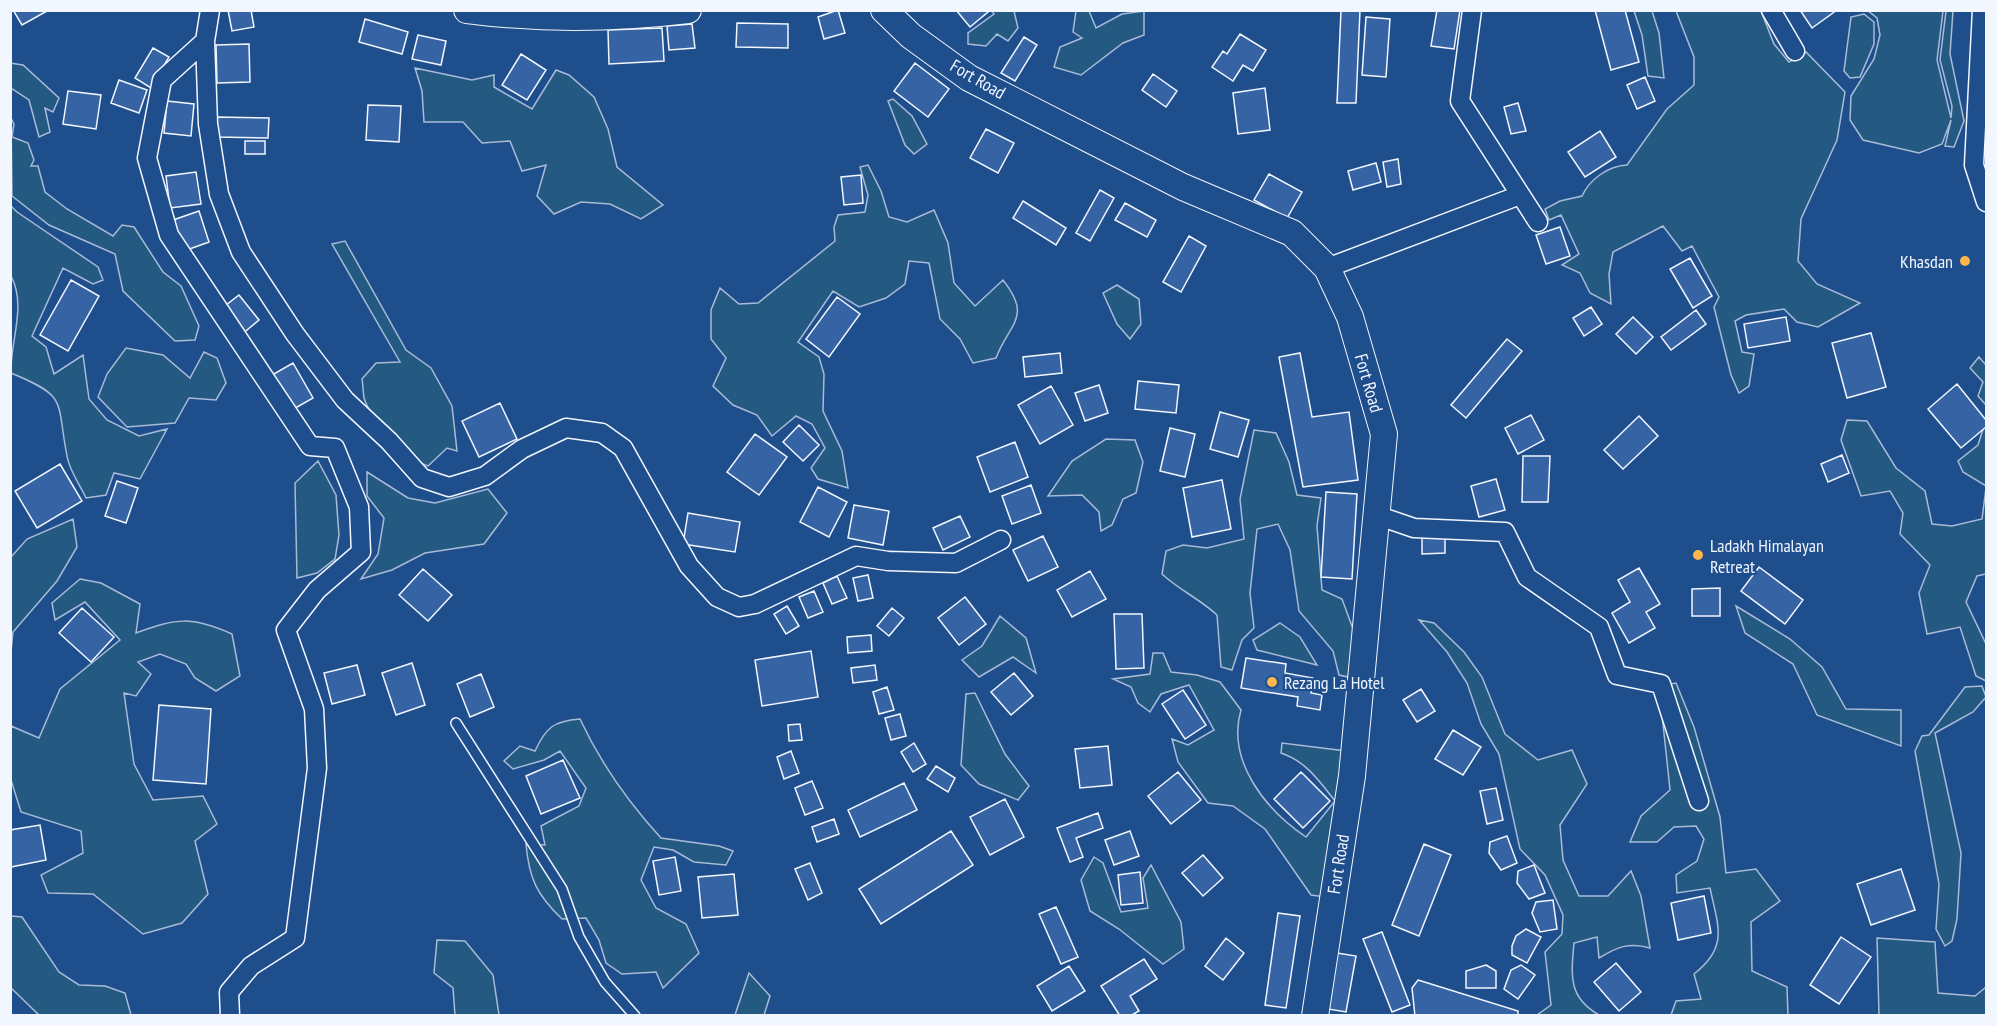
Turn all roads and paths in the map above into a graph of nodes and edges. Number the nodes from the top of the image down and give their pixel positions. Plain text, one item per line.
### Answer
1 (210, 10) edge
2 (467, 10) edge
3 (688, 10) edge
4 (884, 10) edge
5 (1472, 10) edge
6 (1771, 10) edge
7 (1982, 10) edge
8 (204, 41) junction
9 (1795, 51) dead end
10 (1520, 195) junction
11 (1986, 202) edge
12 (1538, 222) dead end
13 (1327, 268) junction
14 (1376, 515) junction
15 (1001, 540) dead end
16 (456, 723) dead end
17 (1699, 801) dead end
18 (230, 1016) edge
19 (634, 1016) edge
20 (1315, 1016) edge

1 - 8 street
2 - 3 street
4 - 13 street, Fort Road
5 - 10 street
6 - 9 street
7 - 11 street
8 - 15 street
8 - 18 street
10 - 12 street
10 - 13 street
13 - 14 street, Fort Road
14 - 17 street
14 - 20 street, Fort Road
16 - 19 lane

